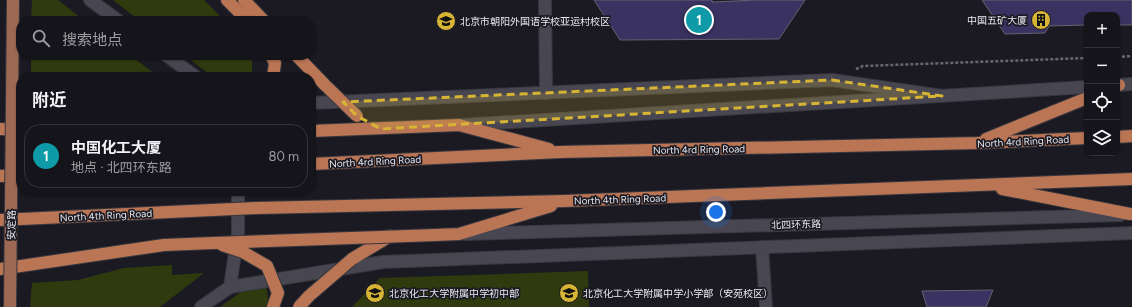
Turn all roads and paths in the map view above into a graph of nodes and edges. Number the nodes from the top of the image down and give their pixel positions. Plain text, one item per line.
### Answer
1 (13, 0) edge
2 (90, 0) edge
3 (227, 0) edge
4 (244, 0) edge
5 (545, 0) edge
6 (112, 16) edge
7 (243, 16) edge
8 (259, 16) edge
9 (1132, 56) edge
10 (1120, 57) edge
11 (1084, 58) edge
12 (173, 60) edge
13 (274, 60) edge
14 (301, 60) edge
15 (189, 72) edge
16 (274, 72) edge
17 (312, 72) edge
18 (316, 76) edge
19 (832, 80) junction
20 (1132, 84) edge
21 (1120, 85) edge
22 (1084, 87) edge
23 (546, 93) junction
24 (942, 96) junction
25 (1084, 99) edge
26 (316, 103) edge
27 (459, 125) junction
28 (0, 129) edge
29 (381, 129) junction
30 (16, 130) edge
31 (316, 131) edge
32 (1132, 136) edge
33 (1120, 137) edge
34 (1084, 138) edge
35 (977, 143) junction
36 (560, 152) junction
37 (316, 164) edge
38 (16, 175) edge
39 (0, 176) edge
40 (1132, 179) edge
41 (983, 185) junction
42 (238, 196) edge
43 (565, 201) junction
44 (1131, 214) edge
45 (0, 220) edge
46 (1132, 233) edge
47 (459, 234) junction
48 (390, 236) junction
49 (214, 243) junction
50 (762, 247) junction
51 (0, 269) edge
52 (230, 287) junction
53 (10, 307) edge
54 (201, 307) edge
55 (273, 307) edge
56 (299, 307) edge
57 (766, 307) edge

1 - 53 main road, 安定路, bridge
2 - 6 street
3 - 7 highway
4 - 8 highway
5 - 23 street
9 - 10 path
11 - 19 path
12 - 15 street
13 - 16 highway
14 - 17 highway, bridge
18 - 29 highway, bridge
19 - 23 street
19 - 24 street
20 - 21 street
22 - 24 street
23 - 26 street
24 - 27 street
25 - 35 highway
27 - 29 highway
27 - 36 highway
28 - 30 highway
29 - 31 highway
32 - 33 highway
34 - 35 highway, North 4rd Ring Road
35 - 36 highway, North 4rd Ring Road
36 - 37 highway, North 4rd Ring Road
38 - 39 highway
40 - 41 highway
41 - 43 highway, North 4th Ring Road
41 - 44 highway
42 - 52 street
43 - 45 highway, North 4th Ring Road, bridge
43 - 47 highway
44 - 47 street, 北四环东路
46 - 50 street
47 - 48 highway, bridge
48 - 49 highway, bridge
48 - 56 highway, bridge
49 - 51 highway
49 - 55 highway, bridge
50 - 52 street
50 - 57 street
52 - 54 street

